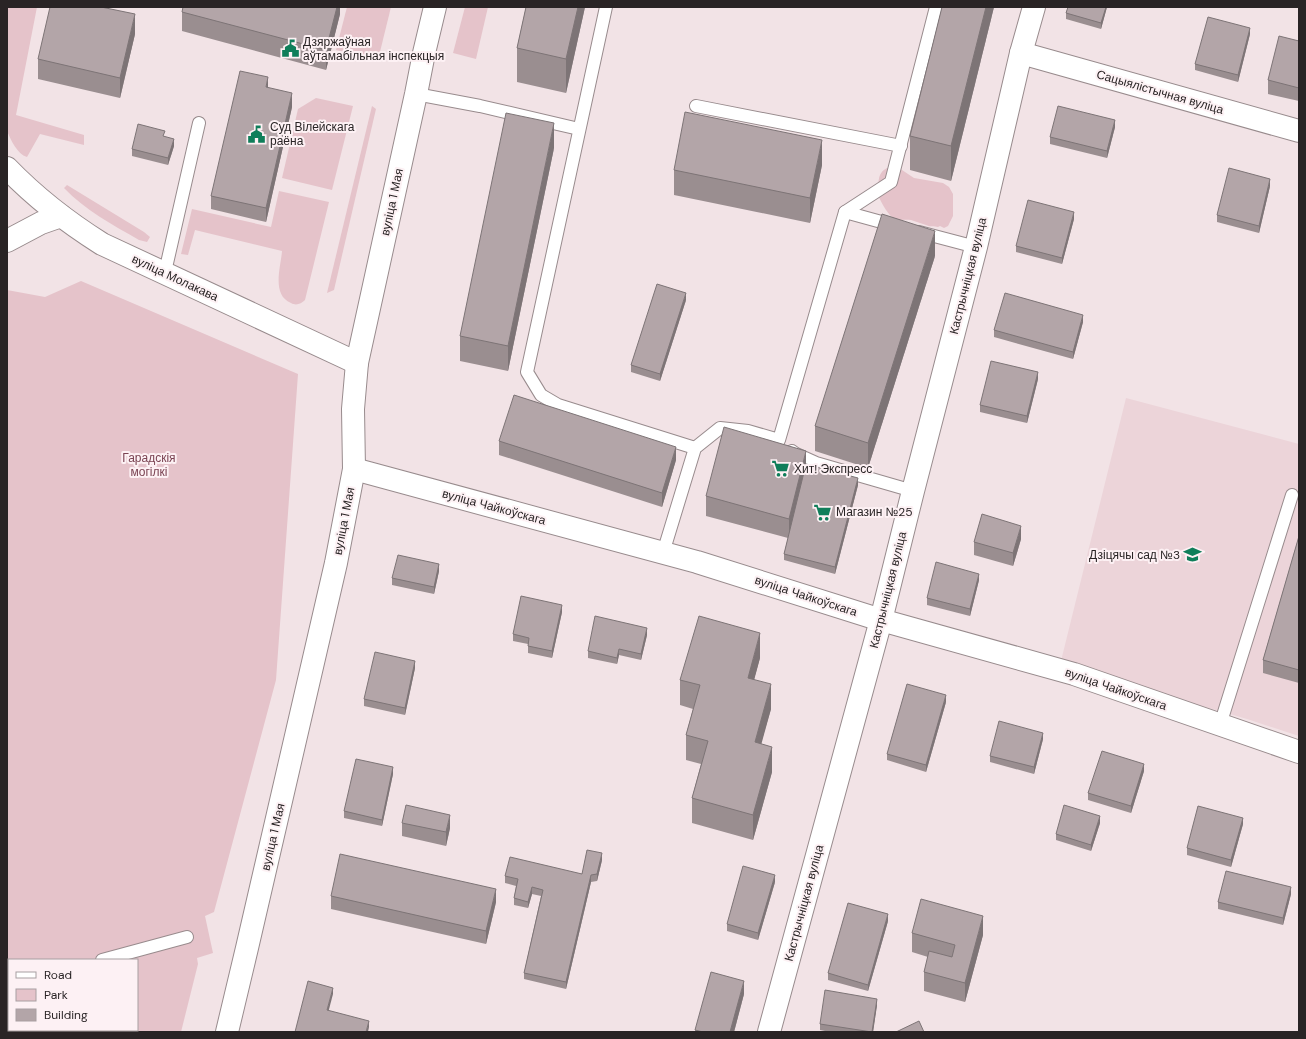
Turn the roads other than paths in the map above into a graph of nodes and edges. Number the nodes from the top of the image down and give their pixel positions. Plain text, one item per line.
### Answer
1 (435, 7) edge
2 (606, 7) edge
3 (936, 7) edge
4 (1034, 7) edge
5 (1021, 53) junction
6 (416, 94) junction
7 (696, 106) dead end
8 (199, 123) dead end
9 (579, 129) junction
10 (1299, 131) edge
11 (901, 146) junction
12 (7, 168) edge
13 (845, 212) junction
14 (61, 216) junction
15 (7, 241) edge
16 (976, 247) junction
17 (165, 272) junction
18 (357, 363) junction
19 (779, 440) junction
20 (695, 448) junction
21 (354, 469) junction
22 (913, 491) junction
23 (1292, 495) dead end
24 (663, 553) junction
25 (881, 620) junction
26 (1220, 725) junction
27 (1299, 752) edge
28 (187, 937) dead end
29 (106, 959) edge
30 (227, 1032) edge
31 (769, 1032) edge

1 - 6 street, вуліца 1 Мая
2 - 9 lane
3 - 11 lane
4 - 5 street, Кастрычніцкая вуліца
5 - 10 street, Сацыялістычная вуліца
5 - 16 street, Кастрычніцкая вуліца
6 - 9 lane
6 - 18 street, вуліца 1 Мая
7 - 11 lane
8 - 17 lane
9 - 20 lane
11 - 13 lane
12 - 14 street, вуліца Молакава
13 - 16 lane
13 - 19 lane
14 - 15 street
14 - 17 street, вуліца Молакава
16 - 22 street, Кастрычніцкая вуліца
17 - 18 street, вуліца Молакава
18 - 21 street, вуліца 1 Мая
19 - 20 lane
19 - 22 lane
20 - 24 lane
21 - 24 street, вуліца Чайкоўскага
21 - 30 street, вуліца 1 Мая
22 - 25 street, Кастрычніцкая вуліца
23 - 26 lane
24 - 25 street, вуліца Чайкоўскага
25 - 26 street, вуліца Чайкоўскага
25 - 31 street, Кастрычніцкая вуліца
26 - 27 street, вуліца Чайкоўскага
28 - 29 lane

